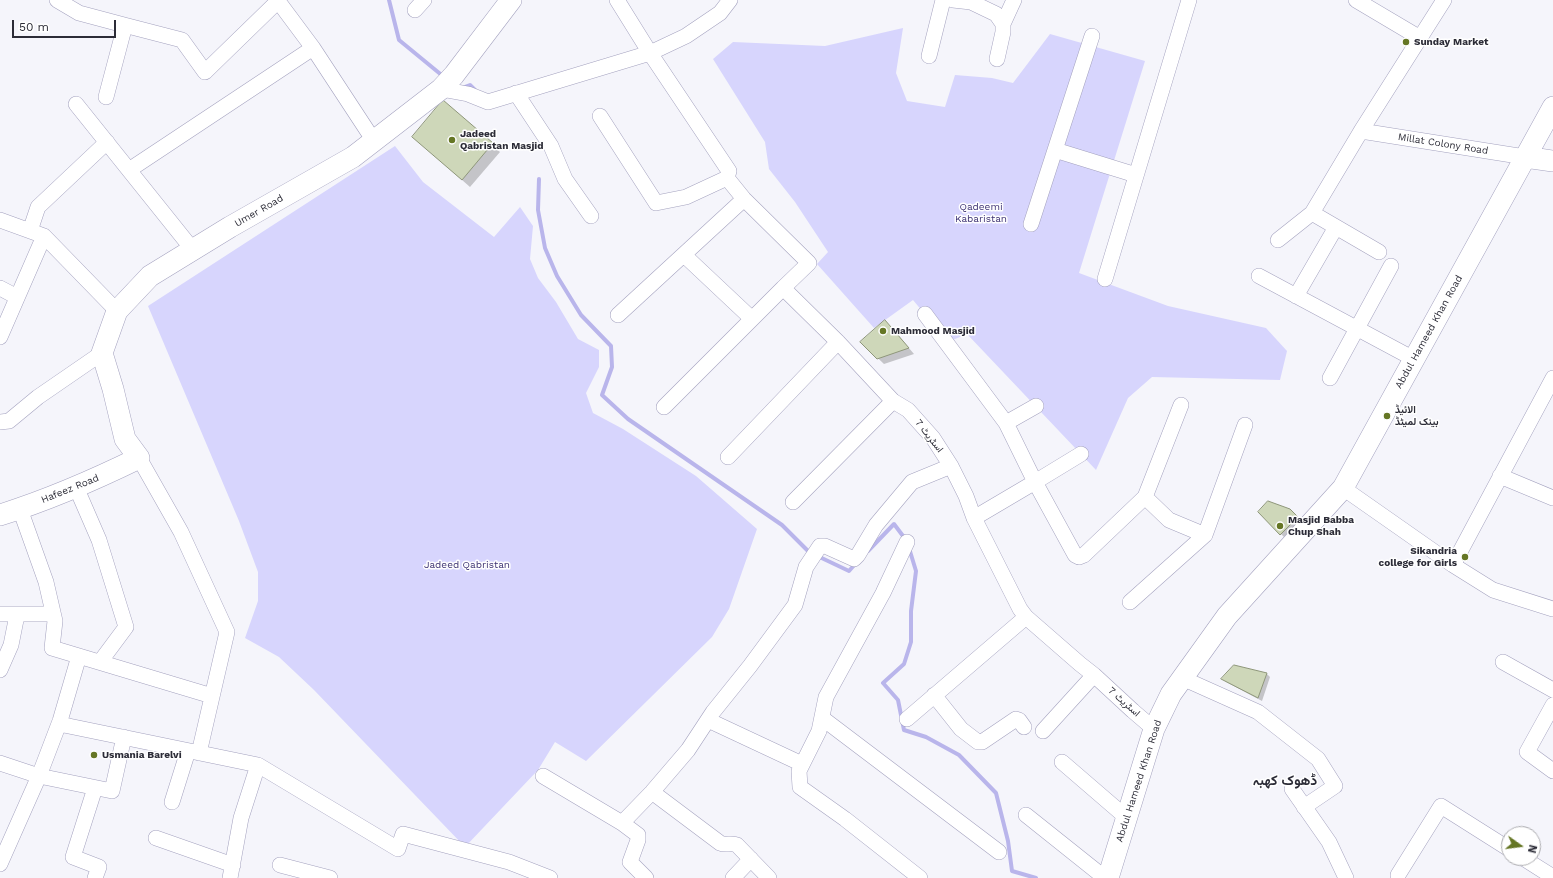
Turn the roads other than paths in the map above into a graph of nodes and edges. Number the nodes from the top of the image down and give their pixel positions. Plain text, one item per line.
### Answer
1 (57, 0) edge
2 (511, 0) edge
3 (617, 0) edge
4 (730, 0) edge
5 (943, 0) edge
6 (953, 0) edge
7 (1014, 0) edge
8 (1189, 0) edge
9 (1356, 0) edge
10 (1444, 0) edge
11 (279, 1) edge
12 (1003, 24) junction
13 (124, 25) junction
14 (1092, 36) dead end
15 (1420, 38) junction
16 (313, 48) junction
17 (650, 53) junction
18 (929, 56) dead end
19 (997, 60) dead end
20 (447, 82) junction
21 (516, 93) junction
22 (106, 98) dead end
23 (76, 104) dead end
24 (1553, 107) edge
25 (600, 116) dead end
26 (1361, 130) junction
27 (374, 141) junction
28 (107, 142) junction
29 (1055, 150) junction
30 (1525, 157) junction
31 (1553, 161) edge
32 (129, 170) junction
33 (1136, 175) junction
34 (727, 178) junction
35 (744, 199) junction
36 (1312, 213) junction
37 (591, 216) dead end
38 (0, 220) edge
39 (1031, 224) dead end
40 (1336, 227) junction
41 (30, 231) junction
42 (44, 236) junction
43 (1278, 240) dead end
44 (193, 250) junction
45 (1379, 252) dead end
46 (684, 255) junction
47 (1391, 266) dead end
48 (1259, 276) dead end
49 (1105, 279) dead end
50 (0, 288) edge
51 (783, 288) junction
52 (1296, 296) junction
53 (17, 297) junction
54 (117, 311) junction
55 (925, 314) dead end
56 (618, 315) dead end
57 (751, 318) junction
58 (1357, 328) junction
59 (0, 337) edge
60 (838, 342) junction
61 (102, 353) junction
62 (1414, 359) junction
63 (1330, 378) dead end
64 (1553, 378) edge
65 (893, 401) junction
66 (1182, 405) dead end
67 (1036, 406) dead end
68 (664, 407) dead end
69 (0, 422) edge
70 (1006, 423) junction
71 (1245, 425) dead end
72 (1081, 454) dead end
73 (728, 457) dead end
74 (139, 458) junction
75 (951, 466) junction
76 (1500, 476) junction
77 (1035, 482) junction
78 (76, 487) junction
79 (1343, 488) junction
80 (1145, 497) junction
81 (1553, 498) edge
82 (793, 502) dead end
83 (20, 509) junction
84 (0, 515) edge
85 (974, 518) junction
86 (1204, 535) junction
87 (908, 542) dead end
88 (1453, 565) junction
89 (1130, 602) dead end
90 (1553, 609) edge
91 (0, 614) edge
92 (53, 614) junction
93 (17, 615) junction
94 (1026, 617) junction
95 (79, 656) junction
96 (100, 662) junction
97 (1503, 662) dead end
98 (0, 670) edge
99 (1094, 675) junction
100 (1182, 678) junction
101 (1553, 690) edge
102 (934, 695) junction
103 (212, 696) junction
104 (1553, 705) edge
105 (822, 718) junction
106 (907, 719) dead end
107 (708, 720) junction
108 (59, 724) junction
109 (1024, 727) dead end
110 (1154, 728) junction
111 (1043, 731) dead end
112 (124, 737) junction
113 (194, 752) junction
114 (1062, 762) dead end
115 (0, 763) edge
116 (802, 764) junction
117 (258, 765) junction
118 (1553, 771) edge
119 (39, 776) junction
120 (543, 776) dead end
121 (95, 788) junction
122 (1292, 789) dead end
123 (652, 792) junction
124 (172, 802) dead end
125 (1304, 807) junction
126 (1026, 815) dead end
127 (1127, 818) junction
128 (622, 823) junction
129 (156, 838) dead end
130 (1501, 844) edge
131 (999, 852) dead end
132 (751, 859) junction
133 (0, 864) edge
134 (280, 865) dead end
135 (1536, 866) edge
136 (231, 871) edge
137 (1398, 875) dead end
138 (1553, 876) edge
139 (95, 878) edge
140 (330, 878) edge
141 (550, 878) edge
142 (646, 878) edge
143 (733, 878) edge
144 (769, 878) edge
145 (920, 878) edge
146 (1106, 878) edge
147 (1346, 878) edge

1 - 13 street
2 - 20 street, Umer Road
3 - 17 street
4 - 17 street
5 - 18 street
6 - 12 street
7 - 12 street
8 - 33 street
9 - 15 street
10 - 15 street
11 - 13 street
11 - 16 street
12 - 19 street
13 - 22 street
14 - 29 street
15 - 26 street
16 - 27 street
16 - 32 street
17 - 21 street
17 - 34 street
20 - 21 street
20 - 27 street, Umer Road
21 - 37 street
23 - 28 street
24 - 30 street, Abdul Hameed Khan Road
25 - 34 street
26 - 30 street, Millat Colony Road
26 - 36 street
27 - 44 street, Umer Road
28 - 32 street
28 - 41 street
29 - 33 street
29 - 39 street
30 - 31 street
30 - 62 street, Abdul Hameed Khan Road
32 - 44 street
33 - 49 street
34 - 35 street
35 - 46 street
35 - 51 street
36 - 40 street
36 - 43 street
38 - 41 street
40 - 45 street
40 - 52 street
41 - 42 street
42 - 53 street
42 - 54 street
44 - 54 street, Umer Road
46 - 56 street
46 - 57 street
47 - 58 street
48 - 52 street
50 - 53 street
51 - 57 street
51 - 60 street, اسٹریٹ 7
52 - 58 street
53 - 59 street
54 - 61 street, Umer Road
55 - 70 street
57 - 68 street
58 - 62 street
58 - 63 street
60 - 65 street, اسٹریٹ 7
60 - 73 street
61 - 69 street
61 - 74 street
62 - 79 street, Abdul Hameed Khan Road
64 - 76 street
65 - 75 street, اسٹریٹ 7
65 - 82 street
66 - 80 street
67 - 70 street
70 - 77 street
71 - 86 street
72 - 77 street
74 - 78 street, Hafeez Road
74 - 103 street
75 - 85 street, اسٹریٹ 7
75 - 107 street
76 - 81 street
76 - 88 street
77 - 80 street
77 - 85 street
78 - 83 street, Hafeez Road
78 - 96 street
79 - 88 street
79 - 100 street, Abdul Hameed Khan Road
80 - 86 street
83 - 84 street, Hafeez Road
83 - 92 street
85 - 94 street, اسٹریٹ 7
86 - 89 street
87 - 105 street
88 - 90 street
91 - 93 street
92 - 93 street
92 - 95 street
93 - 98 street
94 - 99 street, اسٹریٹ 7
94 - 102 street
95 - 96 street
95 - 108 street
96 - 103 street
97 - 101 street
99 - 110 street, اسٹریٹ 7
99 - 111 street
100 - 110 street, Abdul Hameed Khan Road
100 - 125 street
102 - 106 street
102 - 109 street
103 - 113 street
104 - 118 street
105 - 116 street
105 - 131 street
107 - 116 street
107 - 123 street
108 - 112 street
108 - 119 street
110 - 127 street, Abdul Hameed Khan Road
112 - 113 street
112 - 121 street
113 - 117 street
113 - 124 street
114 - 127 street
115 - 119 street
116 - 145 street
117 - 136 street
117 - 141 street
119 - 121 street
119 - 133 street
120 - 128 street
121 - 139 street
122 - 125 street
123 - 128 street
123 - 132 street
125 - 147 street
126 - 146 street
127 - 146 street, Abdul Hameed Khan Road
128 - 142 street
129 - 136 street
130 - 137 street
132 - 143 street
132 - 144 street
134 - 140 street
135 - 138 street

